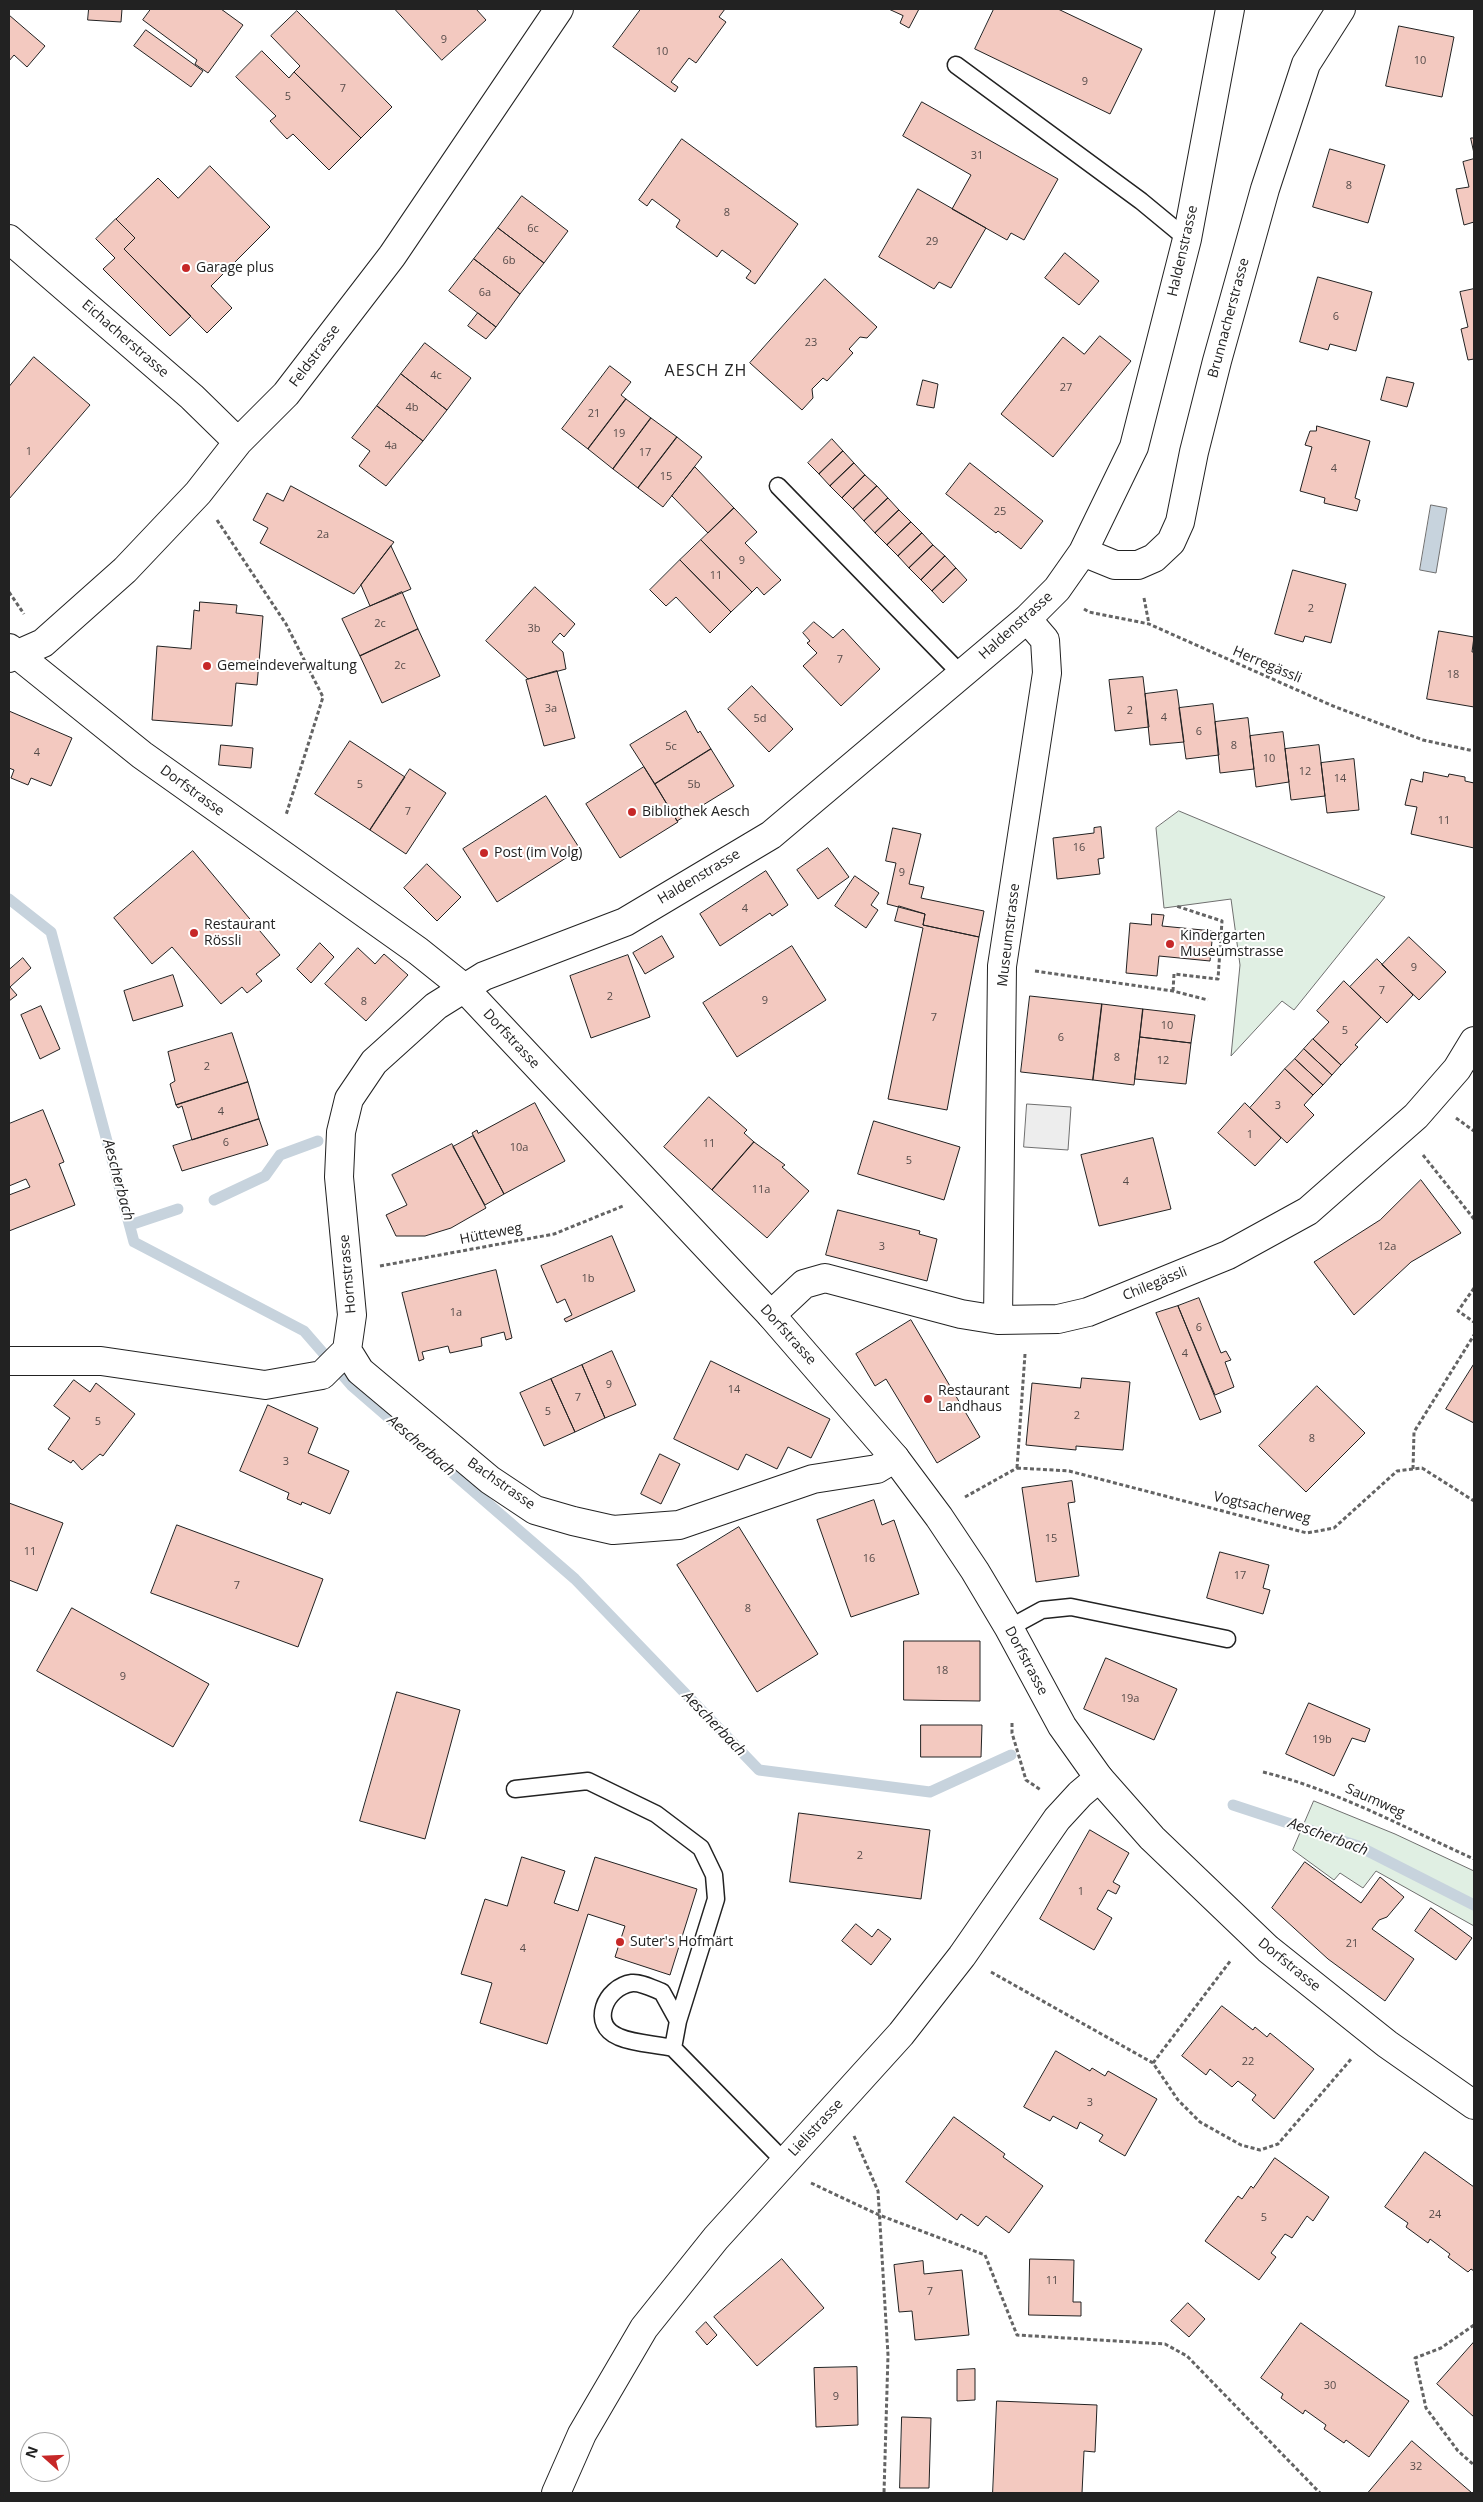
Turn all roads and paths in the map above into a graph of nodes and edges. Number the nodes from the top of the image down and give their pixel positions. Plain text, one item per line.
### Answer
1 (559, 9) edge
2 (1230, 9) edge
3 (1341, 9) edge
4 (956, 65) dead end
5 (9, 239) edge
6 (1187, 239) junction
7 (238, 442) junction
8 (778, 486) dead end
9 (198, 492) junction
10 (1083, 552) junction
11 (1057, 589) junction
12 (1027, 619) junction
13 (11, 654) edge
14 (962, 675) junction
15 (1474, 751) edge
16 (286, 815) dead end
17 (1176, 906) dead end
18 (1002, 966) junction
19 (463, 988) junction
20 (1173, 991) junction
21 (1208, 1000) dead end
22 (1474, 1041) edge
23 (1403, 1129) junction
24 (624, 1205) dead end
25 (1474, 1219) edge
26 (348, 1272) junction
27 (1474, 1288) edge
28 (771, 1315) junction
29 (998, 1320) junction
30 (1027, 1321) junction
31 (1474, 1322) edge
32 (1474, 1335) edge
33 (347, 1350) junction
34 (9, 1361) edge
35 (895, 1458) junction
36 (1017, 1468) junction
37 (1414, 1469) junction
38 (1474, 1502) edge
39 (939, 1517) junction
40 (1009, 1628) junction
41 (1227, 1639) dead end
42 (1012, 1723) dead end
43 (1262, 1772) dead end
44 (1099, 1778) junction
45 (515, 1789) dead end
46 (1043, 1792) dead end
47 (1474, 1859) edge
48 (1234, 1955) dead end
49 (962, 1956) junction
50 (678, 2022) junction
51 (673, 2048) junction
52 (1355, 2054) dead end
53 (1153, 2063) junction
54 (840, 2103) junction
55 (1474, 2105) edge
56 (785, 2162) junction
57 (879, 2216) junction
58 (1474, 2326) edge
59 (1474, 2465) edge
60 (556, 2493) edge
61 (884, 2493) edge
62 (1320, 2493) edge

1 - 7 street, Feldstrasse
2 - 6 street, Haldenstrasse
3 - 10 street, Brunnacherstrasse
4 - 6 lane
5 - 7 street, Eichacherstrasse
6 - 10 street, Haldenstrasse
7 - 9 street, Feldstrasse
8 - 14 lane
9 - 13 street, Feldstrasse
9 - 16 path
10 - 11 street, Haldenstrasse
11 - 12 street, Haldenstrasse
11 - 15 path, Herregässli
12 - 14 street, Haldenstrasse
12 - 18 street, Museumstrasse
13 - 19 street, Dorfstrasse
14 - 19 street, Haldenstrasse
17 - 20 path
18 - 20 path
18 - 29 street, Museumstrasse
19 - 26 street, Hornstrasse
19 - 28 street, Dorfstrasse
20 - 21 path
22 - 23 street, Chilegässli
23 - 25 path
23 - 30 street, Chilegässli
24 - 26 path, Hütteweg
26 - 33 street, Hornstrasse
27 - 31 path
28 - 29 street, Chilegässli
28 - 35 street, Dorfstrasse
29 - 30 street, Chilegässli
30 - 36 path
32 - 37 path
33 - 34 street
33 - 35 street, Bachstrasse
35 - 39 street, Dorfstrasse
36 - 37 path, Vogtsacherweg
36 - 39 path
37 - 38 path
39 - 40 street, Dorfstrasse
40 - 41 lane
40 - 44 street, Dorfstrasse
42 - 46 path
43 - 47 path, Saumweg
44 - 49 street, Lielistrasse
44 - 55 street, Dorfstrasse
45 - 50 lane
48 - 53 path
49 - 53 path
49 - 54 street, Lielistrasse
50 - 51 lane
50 - 51 lane
51 - 56 lane
52 - 53 path
54 - 56 street, Lielistrasse
54 - 57 path
56 - 57 path
56 - 60 street, Lielistrasse
57 - 61 path
57 - 62 path
58 - 59 path

